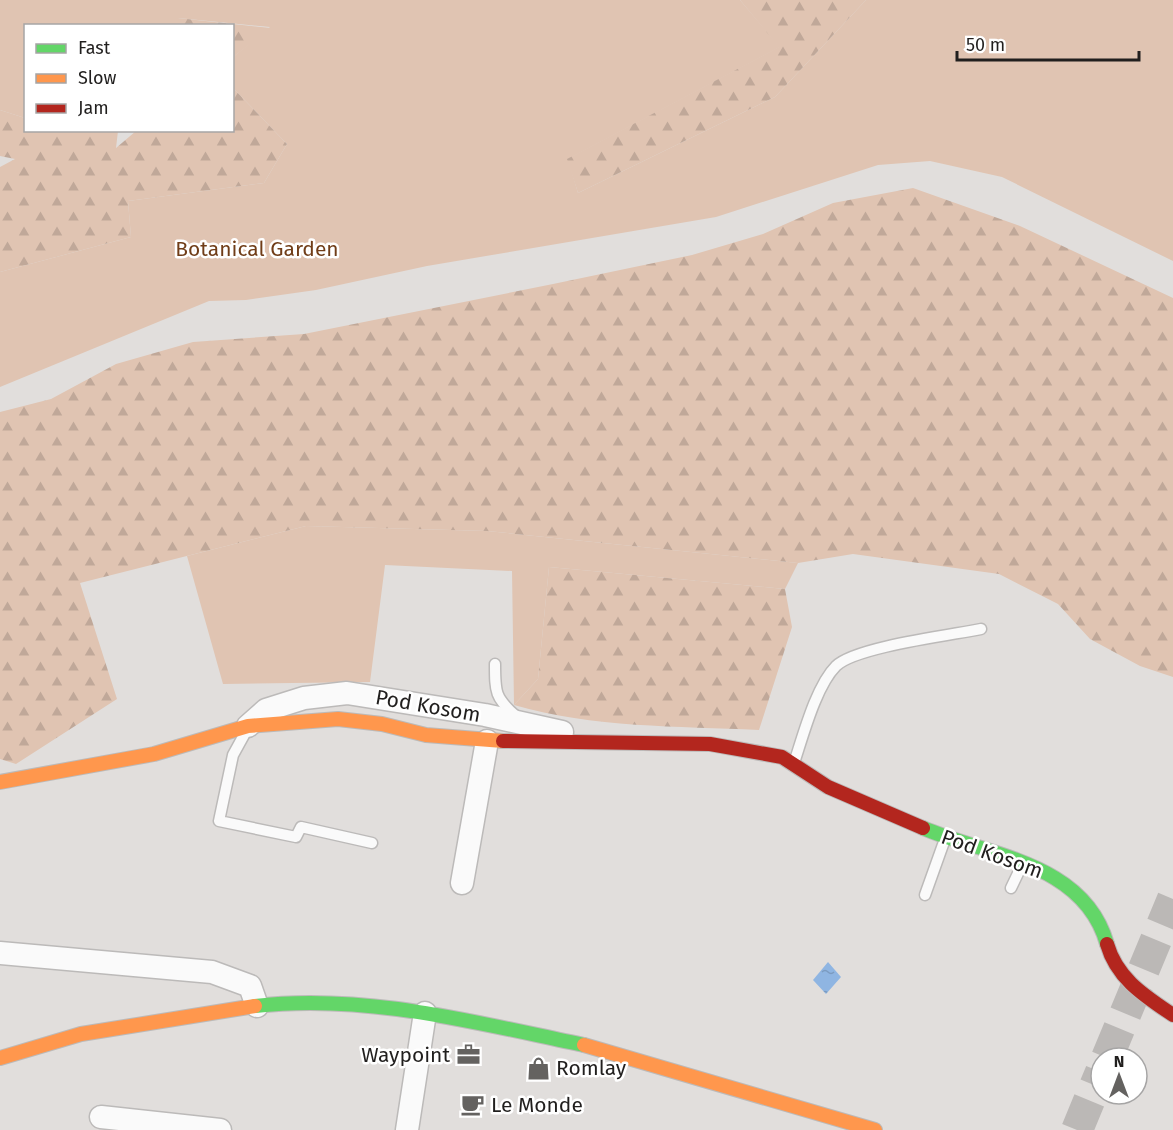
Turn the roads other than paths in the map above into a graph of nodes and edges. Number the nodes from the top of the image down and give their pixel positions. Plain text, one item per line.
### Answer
1 (981, 628) dead end
2 (495, 664) dead end
3 (526, 724) junction
4 (248, 726) junction
5 (487, 741) junction
6 (613, 744) junction
7 (793, 765) junction
8 (1, 781) edge
9 (946, 836) junction
10 (372, 843) dead end
11 (1024, 862) junction
12 (462, 883) dead end
13 (1011, 888) dead end
14 (925, 895) dead end
15 (0, 953) edge
16 (257, 1006) junction
17 (425, 1012) junction
18 (1173, 1015) edge
19 (0, 1058) edge
20 (101, 1117) dead end
21 (220, 1130) edge
22 (407, 1130) edge
23 (875, 1130) edge

1 - 7 lane
2 - 3 lane
3 - 4 street, Pod Kosom
3 - 6 street, Pod Kosom
4 - 5 street, Pod Kosom
4 - 8 street, Pod Kosom
4 - 10 lane
5 - 6 street, Pod Kosom
5 - 12 street, Pod Kosom
6 - 7 street, Pod Kosom
7 - 9 street, Pod Kosom
9 - 11 street, Pod Kosom
9 - 14 lane
11 - 13 lane
11 - 18 street, Pod Kosom
15 - 16 street
16 - 17 street
16 - 19 street
17 - 22 street
17 - 23 street
20 - 21 street

